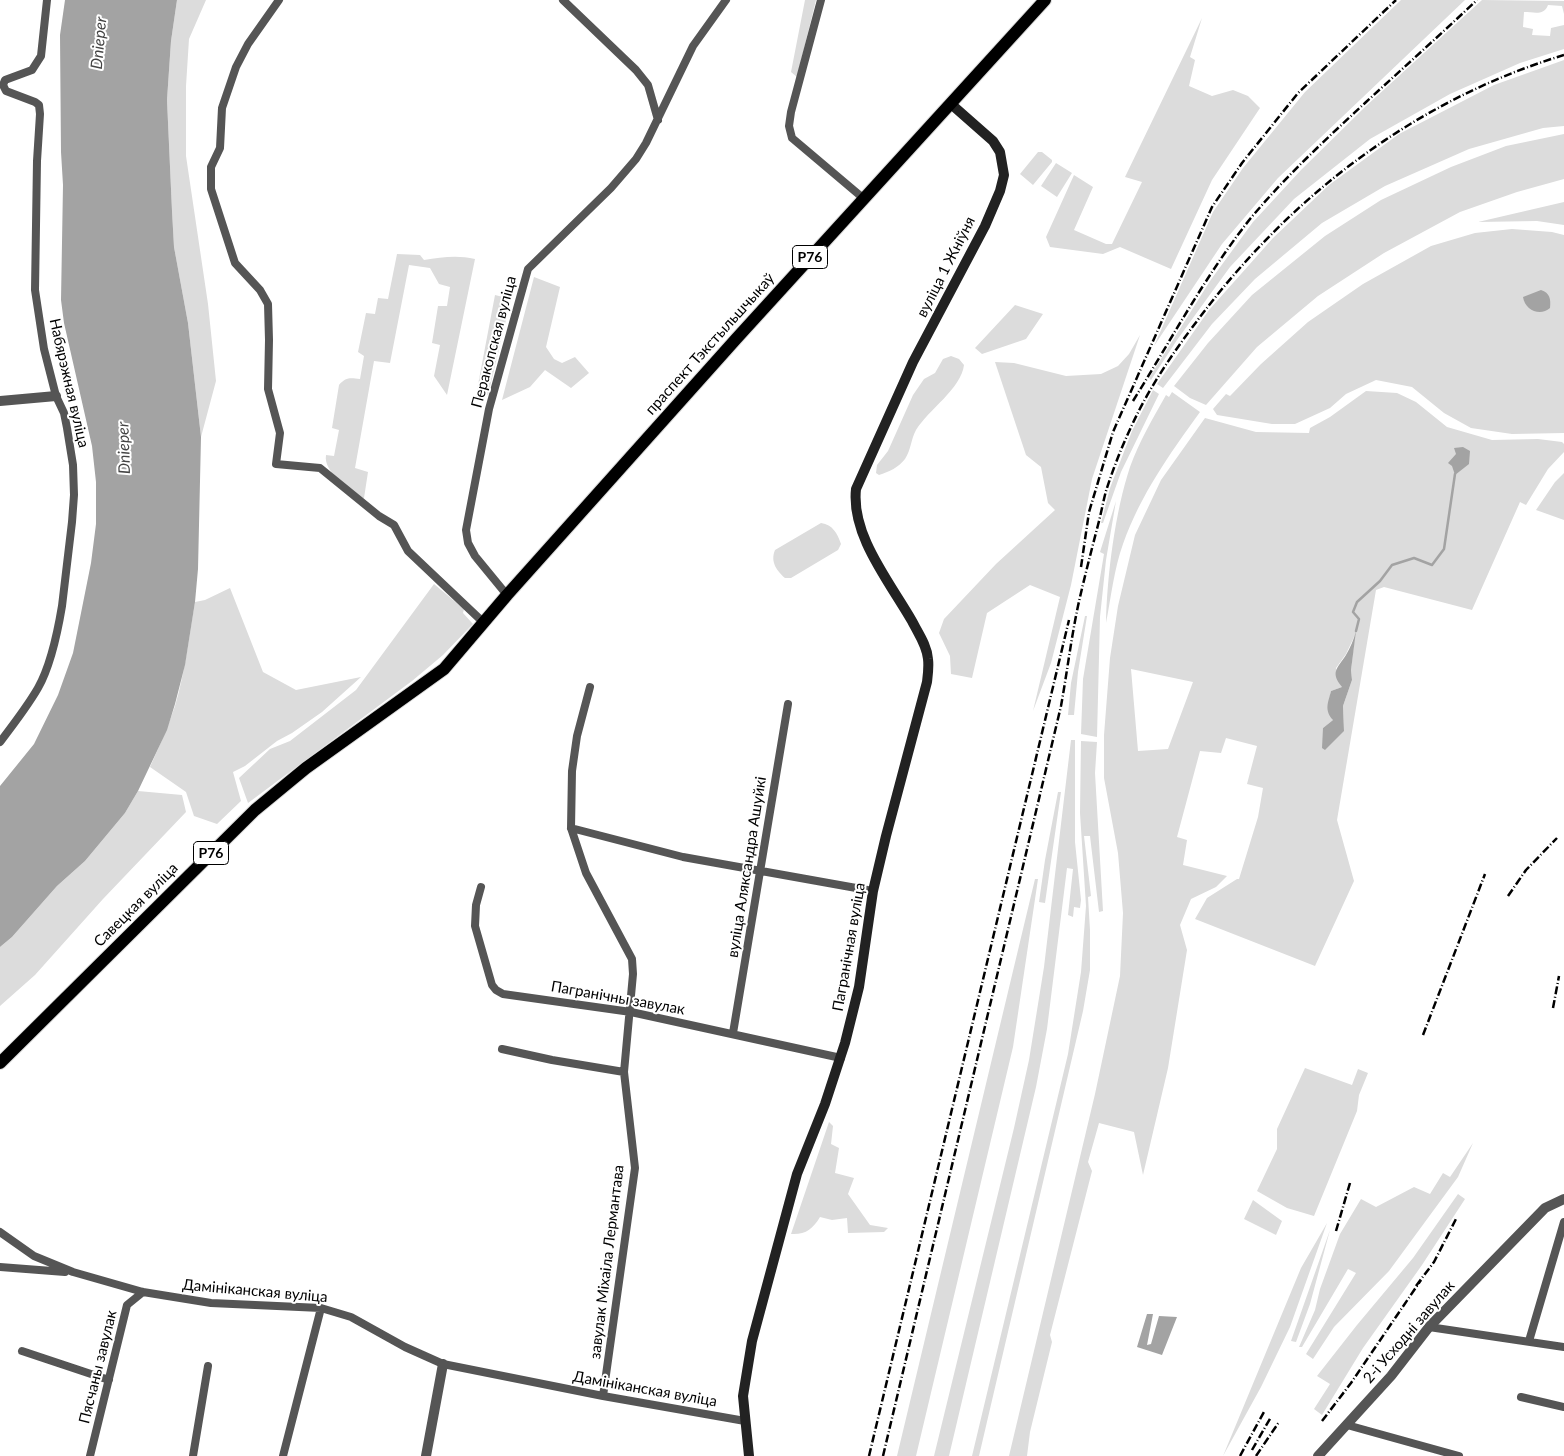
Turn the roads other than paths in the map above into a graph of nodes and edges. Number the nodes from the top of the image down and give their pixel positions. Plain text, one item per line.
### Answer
1 (47, 0) edge
2 (279, 0) edge
3 (563, 0) edge
4 (726, 0) edge
5 (820, 0) edge
6 (1045, 0) edge
7 (1, 85) edge
8 (951, 104) junction
9 (658, 120) junction
10 (863, 198) junction
11 (56, 396) junction
12 (0, 401) edge
13 (871, 454) joint
14 (507, 596) junction
15 (484, 623) junction
16 (444, 669) joint
17 (590, 687) dead end
18 (788, 704) dead end
19 (0, 742) edge
20 (571, 828) junction
21 (761, 870) junction
22 (481, 887) dead end
23 (873, 891) junction
24 (631, 1012) junction
25 (733, 1033) junction
26 (502, 1049) dead end
27 (841, 1058) junction
28 (0, 1063) edge
29 (624, 1072) junction
30 (1564, 1199) edge
31 (1564, 1222) edge
32 (0, 1232) edge
33 (0, 1267) edge
34 (73, 1272) junction
35 (143, 1292) junction
36 (322, 1308) junction
37 (1429, 1327) junction
38 (1528, 1341) junction
39 (1564, 1347) edge
40 (22, 1351) dead end
41 (443, 1364) junction
42 (208, 1366) dead end
43 (109, 1380) junction
44 (603, 1396) junction
45 (1522, 1396) dead end
46 (1564, 1407) edge
47 (745, 1421) junction
48 (1347, 1425) junction
49 (90, 1456) edge
50 (193, 1456) edge
51 (283, 1456) edge
52 (426, 1456) edge
53 (749, 1456) edge
54 (1318, 1456) edge
55 (1458, 1456) edge

1 - 7 street, Набярэжная вуліца
2 - 15 street
3 - 9 street
4 - 9 street, Перакопская вуліца
5 - 10 street
6 - 8 main road, праспект Тэкстыльшчыкаў / Р76
7 - 11 street, Набярэжная вуліца
8 - 10 main road, праспект Тэкстыльшчыкаў / Р76
8 - 13 main road, вуліца 1 Жніўня
9 - 14 street, Перакопская вуліца
10 - 14 main road, праспект Тэкстыльшчыкаў / Р76
11 - 12 street
11 - 19 street, Набярэжная вуліца
13 - 23 main road, Пагранічная вуліца
14 - 15 main road, праспект Тэкстыльшчыкаў / Р76
15 - 16 main road, праспект Тэкстыльшчыкаў / Р76
16 - 28 main road, Савецкая вуліца / Р76
17 - 20 street, завулак Міхаіла Лермантава
18 - 21 street, вуліца Аляксандра Ашуйкі
20 - 21 street
20 - 24 street, завулак Міхаіла Лермантава
21 - 23 street
21 - 25 street, вуліца Аляксандра Ашуйкі
22 - 24 street, Пагранічны завулак
23 - 27 main road, Пагранічная вуліца
24 - 25 street, Пагранічны завулак
24 - 29 street, завулак Міхаіла Лермантава
25 - 27 street, Пагранічны завулак
26 - 29 street
27 - 47 main road, Пагранічная вуліца
29 - 44 street, завулак Міхаіла Лермантава
30 - 37 street, 2-і Усходні завулак
31 - 38 street
32 - 34 street, Дамініканская вуліца
33 - 34 street
34 - 35 street, Дамініканская вуліца
35 - 36 street, Дамініканская вуліца
35 - 43 street, Пясчаны завулак
36 - 41 street, Дамініканская вуліца
36 - 51 street
37 - 38 street
37 - 48 street, 2-і Усходні завулак
38 - 39 street
40 - 43 street
41 - 44 street, Дамініканская вуліца
41 - 52 street
42 - 50 street
43 - 49 street, Пясчаны завулак
44 - 47 street, Дамініканская вуліца
45 - 46 street
47 - 53 main road, Пагранічная вуліца
48 - 54 street, 2-і Усходні завулак
48 - 55 street

